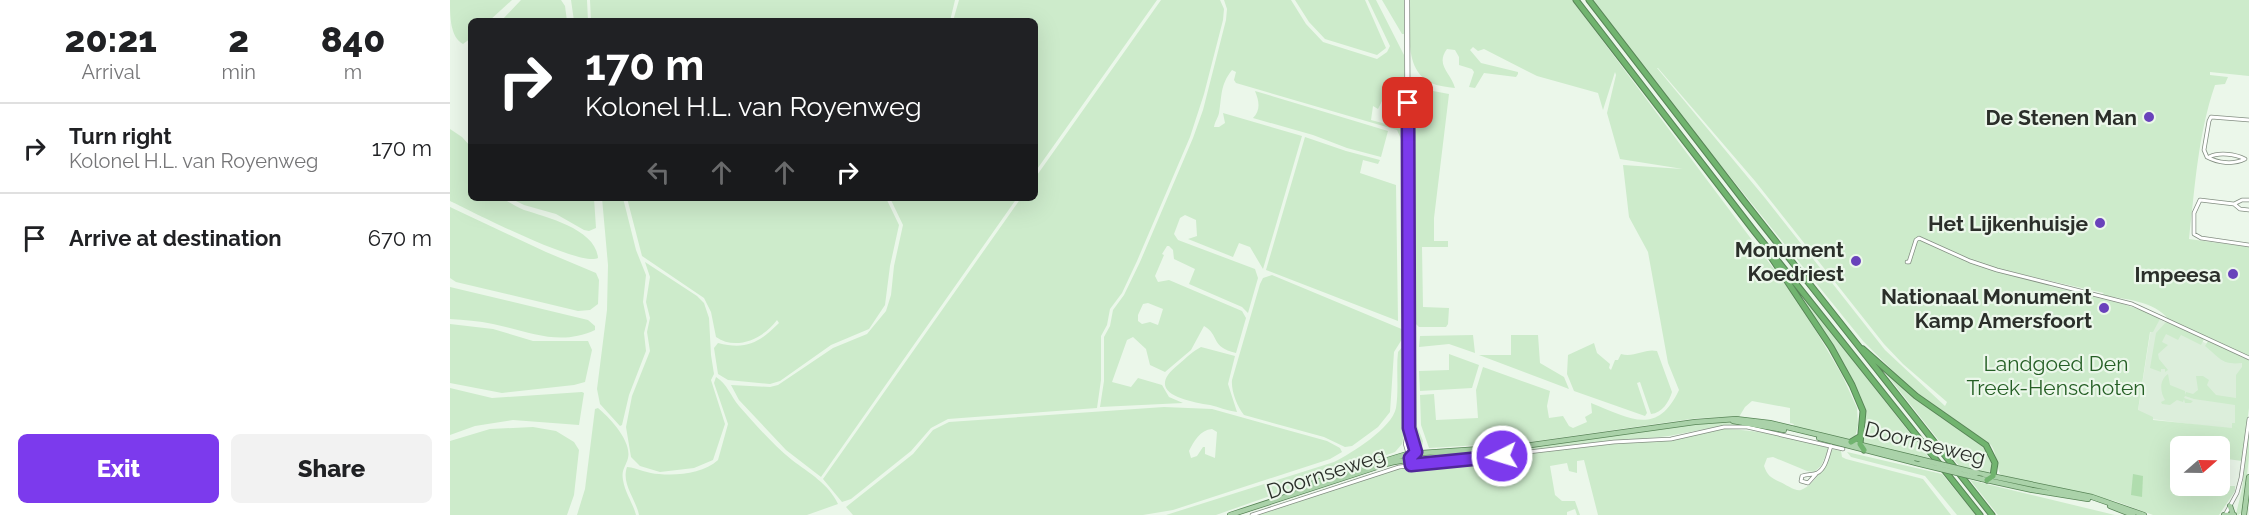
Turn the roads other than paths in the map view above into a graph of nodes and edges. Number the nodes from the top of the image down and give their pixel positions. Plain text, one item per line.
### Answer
1 (1407, 0) edge
2 (1576, 0) edge
3 (1589, 0) edge
4 (2249, 120) edge
5 (2209, 157) junction
6 (2247, 159) edge
7 (2249, 200) edge
8 (2234, 204) junction
9 (2249, 210) edge
10 (1754, 231) junction
11 (2249, 244) edge
12 (1907, 261) dead end
13 (1854, 342) junction
14 (2249, 358) edge
15 (2249, 419) edge
16 (1695, 422) junction
17 (1409, 428) junction
18 (1861, 436) junction
19 (1851, 442) junction
20 (1860, 444) junction
21 (1831, 446) junction
22 (1843, 449) dead end
23 (1468, 450) junction
24 (1864, 450) junction
25 (1416, 452) junction
26 (1408, 456) junction
27 (1411, 465) junction
28 (1816, 474) junction
29 (2249, 477) edge
30 (1987, 478) junction
31 (2230, 506) junction
32 (1230, 515) edge
33 (1252, 515) edge
34 (1980, 515) edge
35 (1992, 515) edge
36 (2133, 515) edge
37 (2144, 515) edge
38 (2225, 515) edge
39 (2233, 515) edge
40 (2244, 515) edge

1 - 17 street
2 - 10 highway
3 - 13 highway
4 - 5 street
5 - 6 street
5 - 6 street
7 - 8 street
8 - 9 street
8 - 11 street
10 - 18 highway
10 - 34 highway
12 - 14 street
13 - 30 highway
13 - 35 highway
15 - 31 street
16 - 19 main road, Doornseweg
16 - 23 main road, Doornseweg
16 - 24 main road, Doornseweg
17 - 25 street
17 - 26 street
18 - 19 highway
18 - 20 highway
19 - 20 main road, Doornseweg
20 - 24 highway
20 - 30 main road, Doornseweg, bridge
21 - 22 street, Doornseweg
21 - 27 street, Doornseweg
21 - 28 street
23 - 25 main road, Doornseweg
23 - 26 main road, Doornseweg
24 - 30 main road, Doornseweg, bridge
25 - 26 street
26 - 27 street, Doornseweg
26 - 32 main road, Doornseweg
27 - 33 street, Doornseweg
28 - 28 street
29 - 40 main road
30 - 36 main road, Doornseweg
30 - 37 main road, Doornseweg
31 - 38 street
31 - 39 main road
38 - 39 main road

